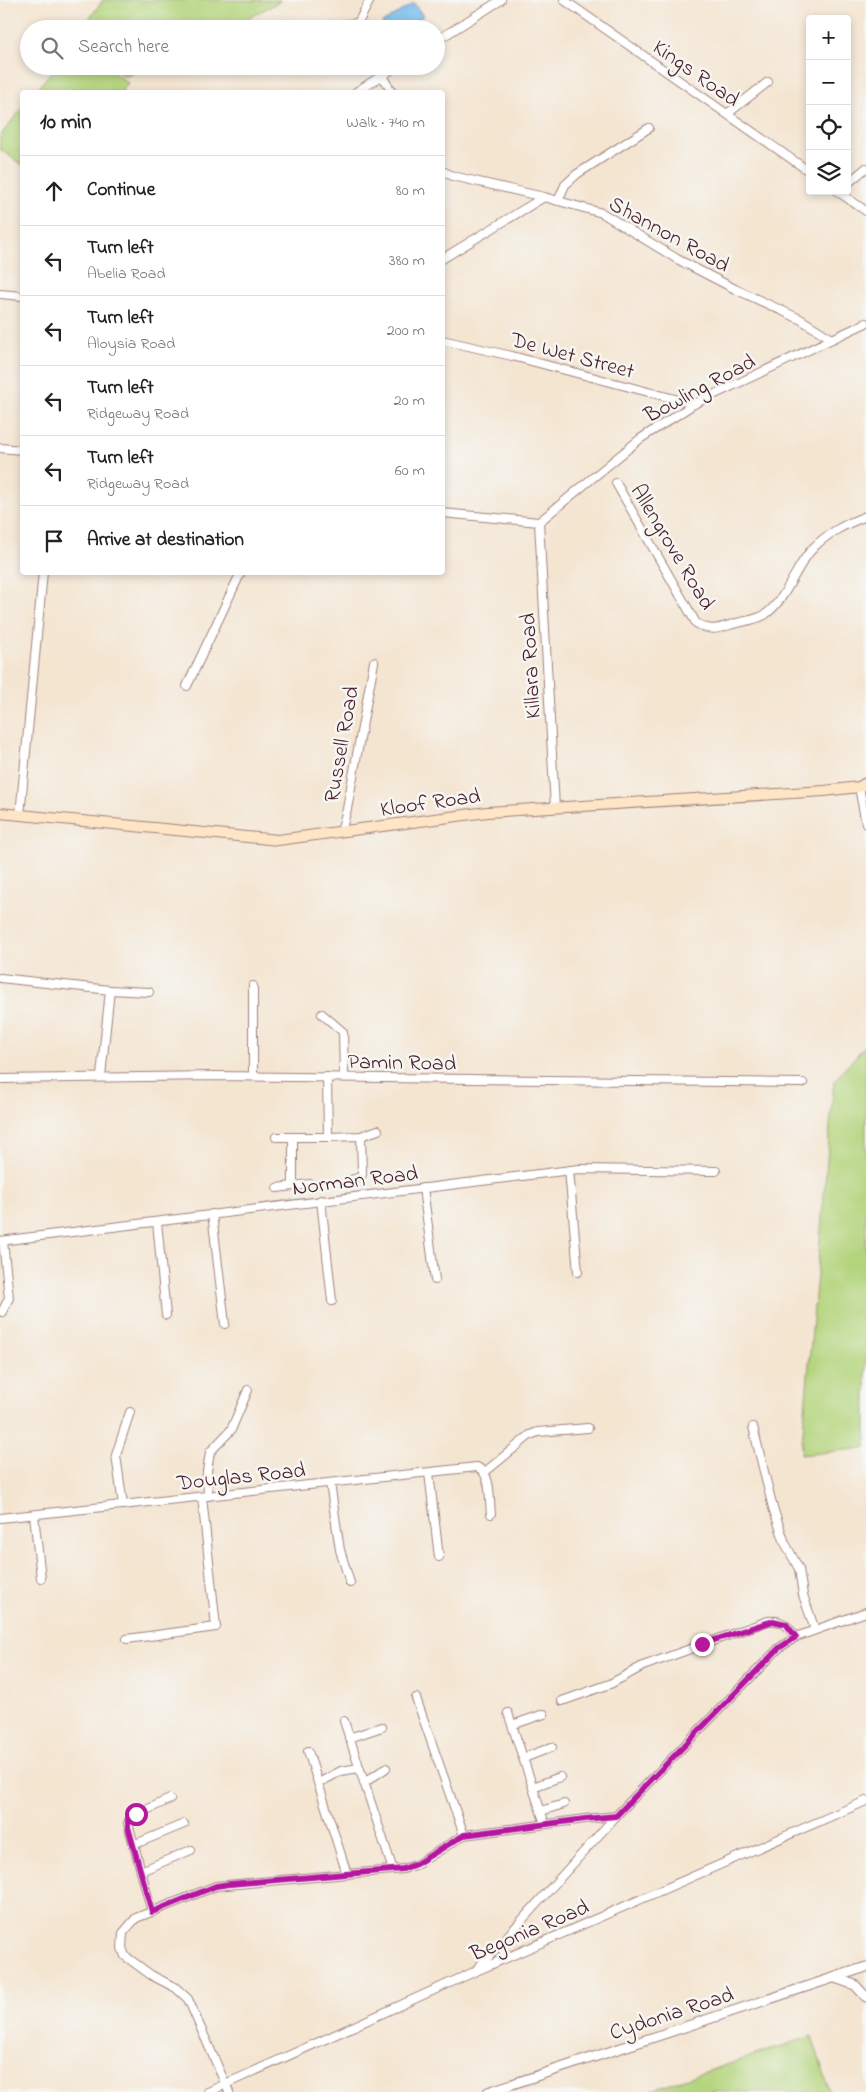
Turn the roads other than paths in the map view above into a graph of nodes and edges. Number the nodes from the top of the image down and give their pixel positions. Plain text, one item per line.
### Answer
1 (370, 0) edge
2 (501, 0) edge
3 (564, 0) edge
4 (362, 20) edge
5 (445, 35) edge
6 (382, 76) joint
7 (768, 82) dead end
8 (359, 90) edge
9 (391, 90) edge
10 (727, 114) junction
11 (649, 128) dead end
12 (866, 168) edge
13 (806, 169) edge
14 (445, 172) edge
15 (851, 181) edge
16 (842, 195) edge
17 (544, 197) junction
18 (558, 201) junction
19 (866, 212) edge
20 (445, 257) edge
21 (0, 294) edge
22 (20, 296) edge
23 (866, 323) edge
24 (832, 339) junction
25 (445, 341) edge
26 (694, 404) junction
27 (0, 448) edge
28 (20, 450) edge
29 (616, 483) dead end
30 (445, 512) edge
31 (866, 516) edge
32 (539, 522) junction
33 (43, 575) edge
34 (240, 575) edge
35 (374, 662) dead end
36 (187, 686) dead end
37 (862, 785) edge
38 (555, 808) junction
39 (0, 813) edge
40 (20, 815) junction
41 (866, 824) edge
42 (341, 832) junction
43 (0, 978) edge
44 (253, 986) dead end
45 (110, 990) junction
46 (149, 992) dead end
47 (322, 1014) dead end
48 (101, 1076) junction
49 (253, 1076) junction
50 (327, 1077) junction
51 (344, 1077) junction
52 (0, 1079) edge
53 (803, 1084) dead end
54 (378, 1130) dead end
55 (361, 1136) junction
56 (276, 1137) dead end
57 (294, 1137) junction
58 (328, 1137) junction
59 (569, 1170) junction
60 (716, 1171) dead end
61 (347, 1181) dead end
62 (310, 1184) dead end
63 (293, 1186) junction
64 (276, 1188) dead end
65 (423, 1188) junction
66 (321, 1200) junction
67 (212, 1214) junction
68 (157, 1222) junction
69 (1, 1241) edge
70 (578, 1272) dead end
71 (435, 1280) dead end
72 (332, 1301) dead end
73 (2, 1312) dead end
74 (166, 1315) dead end
75 (226, 1324) dead end
76 (248, 1390) dead end
77 (130, 1412) dead end
78 (753, 1427) dead end
79 (588, 1428) dead end
80 (429, 1472) junction
81 (485, 1472) junction
82 (330, 1483) junction
83 (205, 1496) junction
84 (123, 1505) junction
85 (491, 1514) dead end
86 (34, 1515) junction
87 (0, 1518) edge
88 (438, 1557) dead end
89 (41, 1578) dead end
90 (350, 1583) dead end
91 (866, 1612) edge
92 (815, 1630) junction
93 (796, 1637) junction
94 (127, 1639) dead end
95 (416, 1698) dead end
96 (562, 1701) dead end
97 (508, 1713) dead end
98 (544, 1714) dead end
99 (344, 1721) dead end
100 (512, 1724) junction
101 (382, 1727) dead end
102 (349, 1738) junction
103 (552, 1747) dead end
104 (308, 1750) dead end
105 (524, 1758) junction
106 (359, 1768) junction
107 (386, 1768) dead end
108 (560, 1777) dead end
109 (324, 1780) dead end
110 (364, 1783) junction
111 (533, 1787) junction
112 (170, 1799) dead end
113 (866, 1801) edge
114 (564, 1804) dead end
115 (541, 1811) junction
116 (616, 1816) junction
117 (184, 1824) dead end
118 (545, 1824) junction
119 (464, 1835) junction
120 (134, 1845) junction
121 (191, 1850) dead end
122 (141, 1870) junction
123 (393, 1870) junction
124 (347, 1874) junction
125 (152, 1912) junction
126 (503, 1941) junction
127 (504, 1959) junction
128 (866, 1967) edge
129 (474, 1972) junction
130 (834, 1977) junction
131 (866, 1997) edge
132 (226, 2084) junction
133 (208, 2092) edge
134 (229, 2092) edge
135 (488, 2092) edge

1 - 4 street
2 - 5 street
3 - 10 street, Kings Road
6 - 8 street
6 - 9 street
7 - 10 street
10 - 13 street, Kings Road
11 - 18 street
12 - 15 street
14 - 17 street, Shannon Road
16 - 19 street
17 - 18 street, Shannon Road
17 - 20 street
18 - 24 street, Shannon Road
21 - 22 street
23 - 24 street, Bowling Road
24 - 26 street, Bowling Road
25 - 26 street, De Wet Street
26 - 32 street, Bowling Road
27 - 28 street
29 - 31 street, Allengrove Road
30 - 32 street
32 - 38 street, Killara Road
33 - 40 street
34 - 36 street
35 - 42 street, Russell Road
37 - 38 main road, Kloof Road
37 - 41 street
38 - 42 main road, Kloof Road
39 - 40 main road, Kloof Road
40 - 42 main road, Kloof Road
43 - 45 street
44 - 49 street
45 - 46 street
45 - 48 street
47 - 51 street
48 - 49 street, Pamin Road
48 - 52 street, Pamin Road
49 - 50 street, Pamin Road
50 - 51 street, Pamin Road
50 - 58 street
51 - 53 street, Pamin Road
54 - 55 street
55 - 58 street
55 - 61 street
56 - 57 street
57 - 58 street
57 - 63 street
59 - 60 street, Norman Road
59 - 65 street, Norman Road
59 - 70 street
62 - 63 street
63 - 64 street
65 - 66 street, Norman Road
65 - 71 street
66 - 67 street, Norman Road
66 - 72 street
67 - 68 street, Norman Road
67 - 75 street
68 - 69 street, Norman Road
68 - 74 street
69 - 73 street
76 - 83 street
77 - 84 street
78 - 92 street
79 - 81 street
80 - 81 street, Douglas Road
80 - 82 street, Douglas Road
80 - 88 street
81 - 85 street
82 - 83 street, Douglas Road
82 - 90 street
83 - 84 street, Douglas Road
83 - 94 street
84 - 86 street, Douglas Road
86 - 87 street, Douglas Road
86 - 89 street
91 - 92 street
92 - 93 street
93 - 96 street
93 - 116 street
95 - 119 street
97 - 100 street
98 - 100 street
99 - 102 street
100 - 105 street
101 - 102 street
102 - 106 street
103 - 105 street
104 - 124 street
105 - 111 street
106 - 109 street
106 - 110 street
107 - 110 street
108 - 111 street
110 - 123 street
111 - 115 street
112 - 120 street
113 - 127 street, Begonia Road
114 - 115 street
115 - 118 street
116 - 118 street
116 - 126 street
117 - 120 street
118 - 119 street
119 - 123 street
120 - 122 street
121 - 122 street
122 - 125 street
123 - 124 street
124 - 125 street
125 - 132 street
126 - 127 street
126 - 129 street
127 - 129 street, Begonia Road
128 - 130 street, Cydonia Road
129 - 132 street, Begonia Road
130 - 131 street
130 - 135 street, Cydonia Road
132 - 133 street, Begonia Road
132 - 134 street

